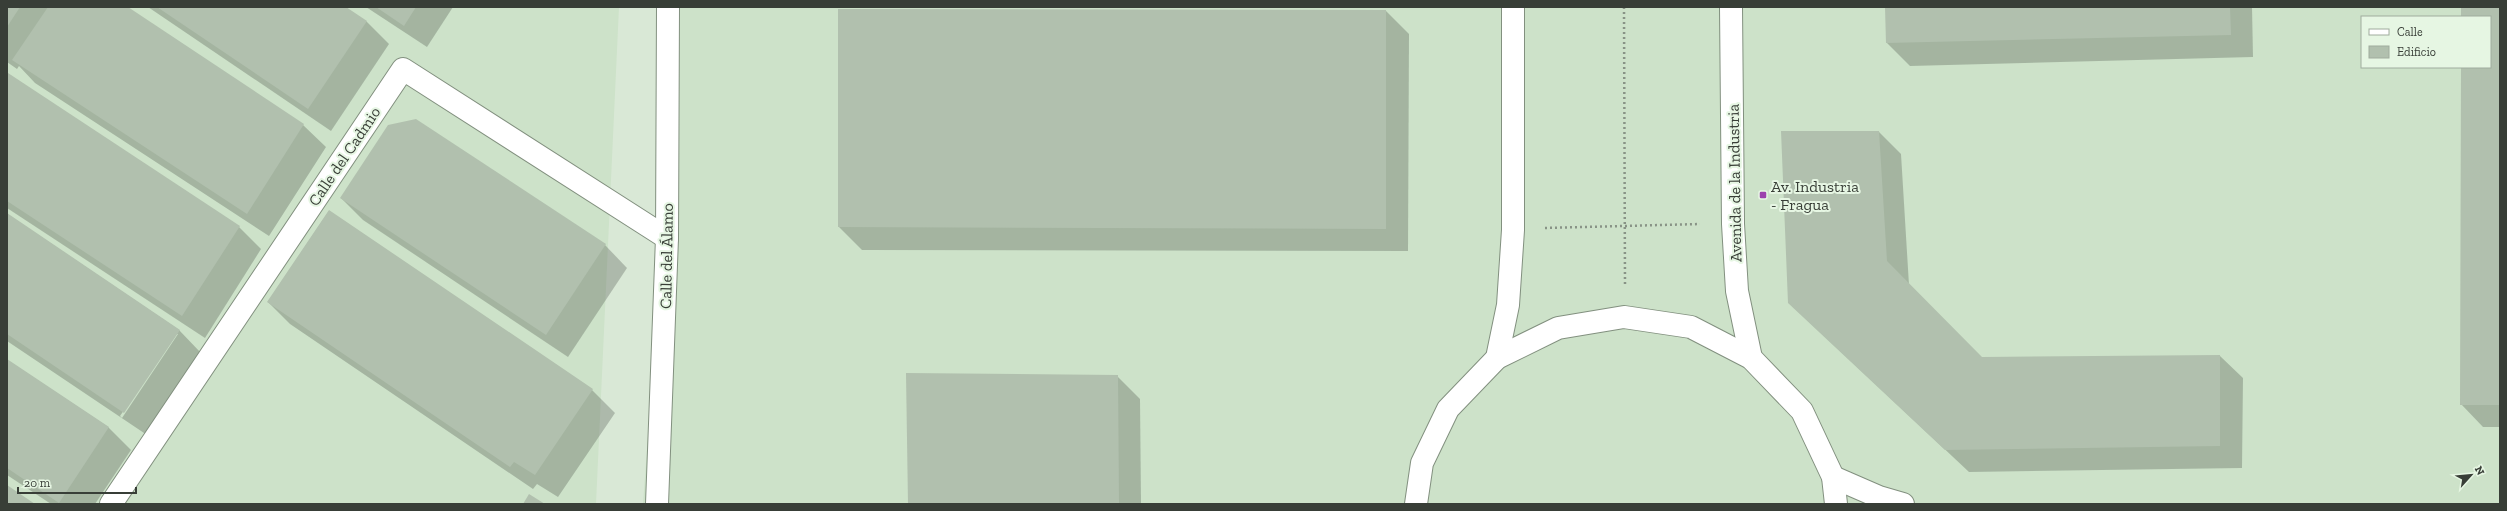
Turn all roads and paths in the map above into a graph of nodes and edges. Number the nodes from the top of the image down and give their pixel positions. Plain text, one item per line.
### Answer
1 (668, 7) edge
2 (1513, 7) edge
3 (1624, 7) edge
4 (1731, 7) edge
5 (1624, 224) junction
6 (1733, 224) junction
7 (1513, 230) junction
8 (667, 238) junction
9 (1625, 286) dead end
10 (1497, 358) junction
11 (1751, 358) junction
12 (1833, 477) junction
13 (111, 504) edge
14 (657, 504) edge
15 (1416, 504) edge
16 (1836, 504) edge
17 (1903, 504) edge

1 - 8 street, Calle del Álamo
2 - 7 street
3 - 5 path
4 - 6 street, Avenida de la Industria
5 - 6 path
5 - 7 path
5 - 9 path
6 - 11 street, Avenida de la Industria
7 - 10 street
8 - 13 street, Calle del Cadmio
8 - 14 street, Calle del Álamo
10 - 11 street
10 - 15 street
11 - 12 street
12 - 16 street
12 - 17 street

